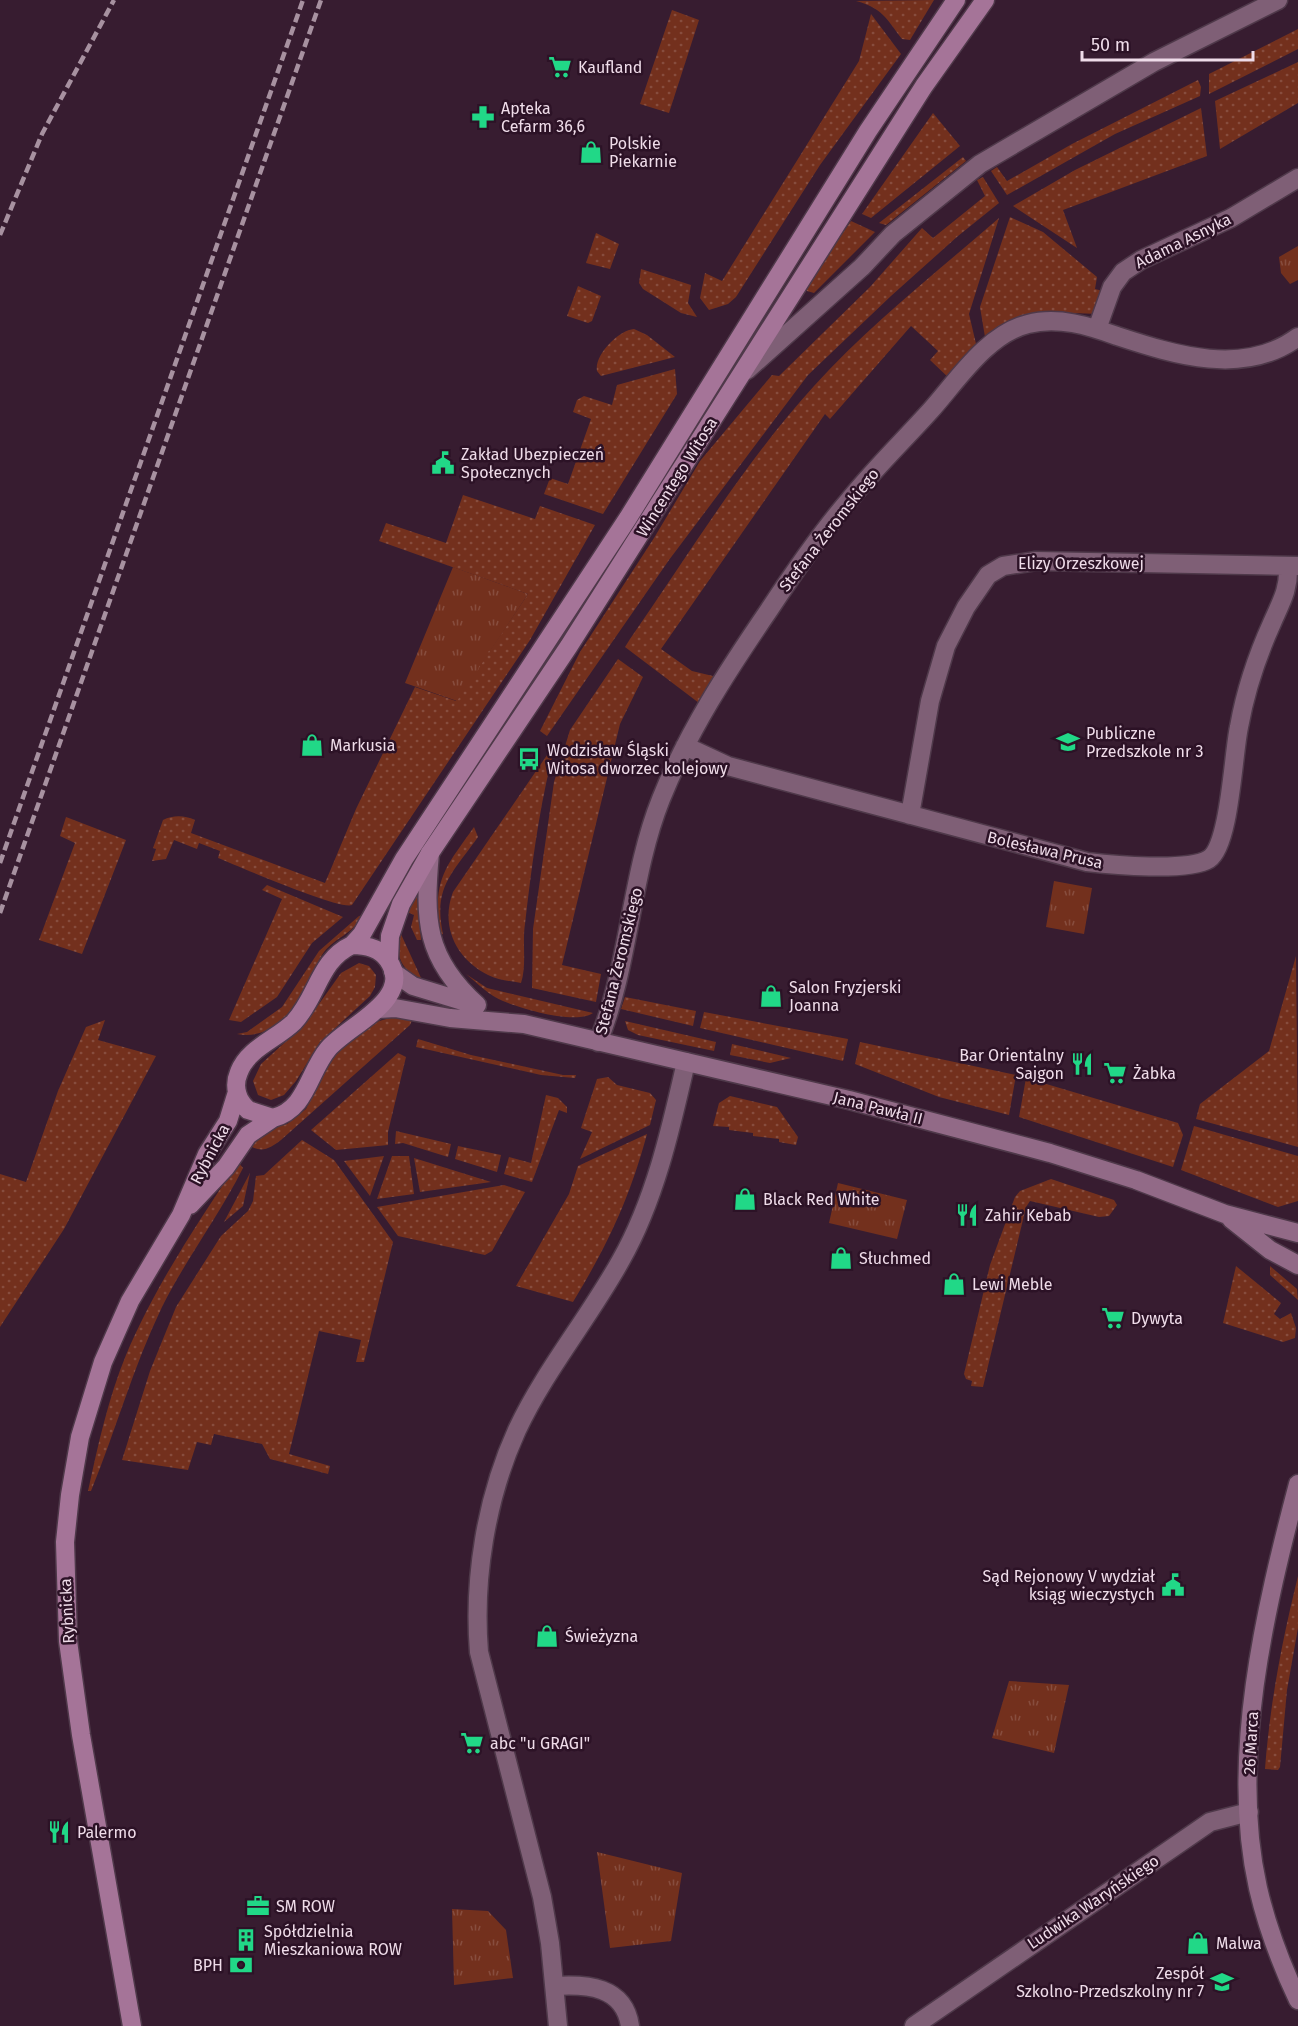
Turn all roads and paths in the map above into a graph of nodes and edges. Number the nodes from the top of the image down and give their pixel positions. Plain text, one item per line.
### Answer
1 (956, 0) edge
2 (985, 0) edge
3 (1278, 0) edge
4 (1298, 178) edge
5 (1097, 329) junction
6 (1298, 338) edge
7 (739, 377) junction
8 (1293, 566) edge
9 (685, 746) junction
10 (910, 815) junction
11 (430, 853) junction
12 (352, 945) junction
13 (391, 967) junction
14 (477, 1005) junction
15 (378, 1009) junction
16 (524, 1024) junction
17 (598, 1042) junction
18 (686, 1062) junction
19 (237, 1092) junction
20 (273, 1118) junction
21 (1225, 1214) junction
22 (181, 1215) junction
23 (1298, 1233) edge
24 (1292, 1262) edge
25 (1298, 1277) edge
26 (1298, 1484) edge
27 (1249, 1812) junction
28 (555, 1986) junction
29 (1298, 2000) edge
30 (132, 2026) edge
31 (558, 2026) edge
32 (630, 2026) edge
33 (914, 2026) edge

1 - 12 main road, Wincentego Witosa
2 - 7 main road, Wincentego Witosa
3 - 7 street
4 - 5 street, Adama Asnyka
5 - 6 street, Stefana Żeromskiego
5 - 9 street, Stefana Żeromskiego
7 - 11 main road, Wincentego Witosa
8 - 10 street, Elizy Orzeszkowej
8 - 10 street, Bolesława Prusa
9 - 10 street, Bolesława Prusa
9 - 17 street, Stefana Żeromskiego
11 - 13 main road, Wincentego Witosa
11 - 14 street
12 - 13 main road
12 - 19 main road, Wincentego Witosa
13 - 14 street, Jana Pawła II
13 - 15 main road, Wincentego Witosa
14 - 16 street, Jana Pawła II
15 - 16 street, Jana Pawła II
15 - 20 main road, Rybnicka
16 - 17 street, Jana Pawła II
17 - 18 street, Jana Pawła II
18 - 21 street, Jana Pawła II
18 - 28 street
19 - 20 main road
19 - 22 main road, Rybnicka
20 - 22 main road, Rybnicka
21 - 23 street, Jana Pawła II
21 - 24 street, Jana Pawła II
22 - 30 main road, Rybnicka
24 - 25 street, Jana Pawła II
26 - 27 street, 26 Marca
27 - 29 street, 26 Marca
27 - 33 street, Ludwika Waryńskiego
28 - 31 street
28 - 32 street

